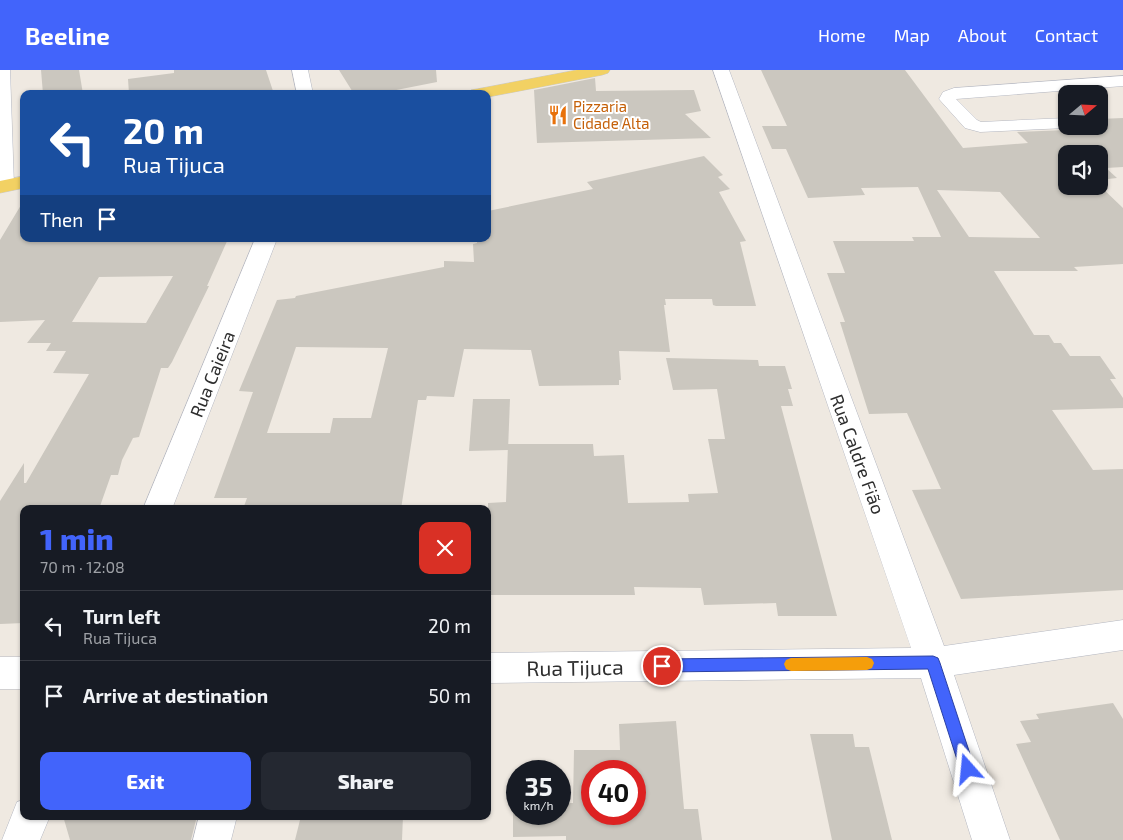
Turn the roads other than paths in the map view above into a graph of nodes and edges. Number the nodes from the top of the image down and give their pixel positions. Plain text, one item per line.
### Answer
1 (2, 70) edge
2 (300, 70) edge
3 (602, 70) edge
4 (721, 70) edge
5 (1123, 81) edge
6 (1071, 85) edge
7 (1058, 86) edge
8 (304, 90) edge
9 (491, 91) edge
10 (1058, 123) edge
11 (20, 183) edge
12 (2, 187) edge
13 (265, 242) edge
14 (160, 505) edge
15 (1123, 635) edge
16 (933, 663) junction
17 (491, 668) edge
18 (0, 673) edge
19 (20, 673) edge
20 (29, 820) edge
21 (217, 820) edge
22 (21, 840) edge
23 (212, 840) edge
24 (991, 840) edge

1 - 12 street
2 - 8 street
3 - 9 main road
4 - 16 street, Rua Caldre Fião
5 - 6 street
7 - 10 street
11 - 12 main road
13 - 14 street, Rua Caieira
15 - 16 street, Rua Tijuca
16 - 17 street, Rua Tijuca
16 - 24 street, Rua Caldre Fião
18 - 19 street
20 - 22 street
21 - 23 street

